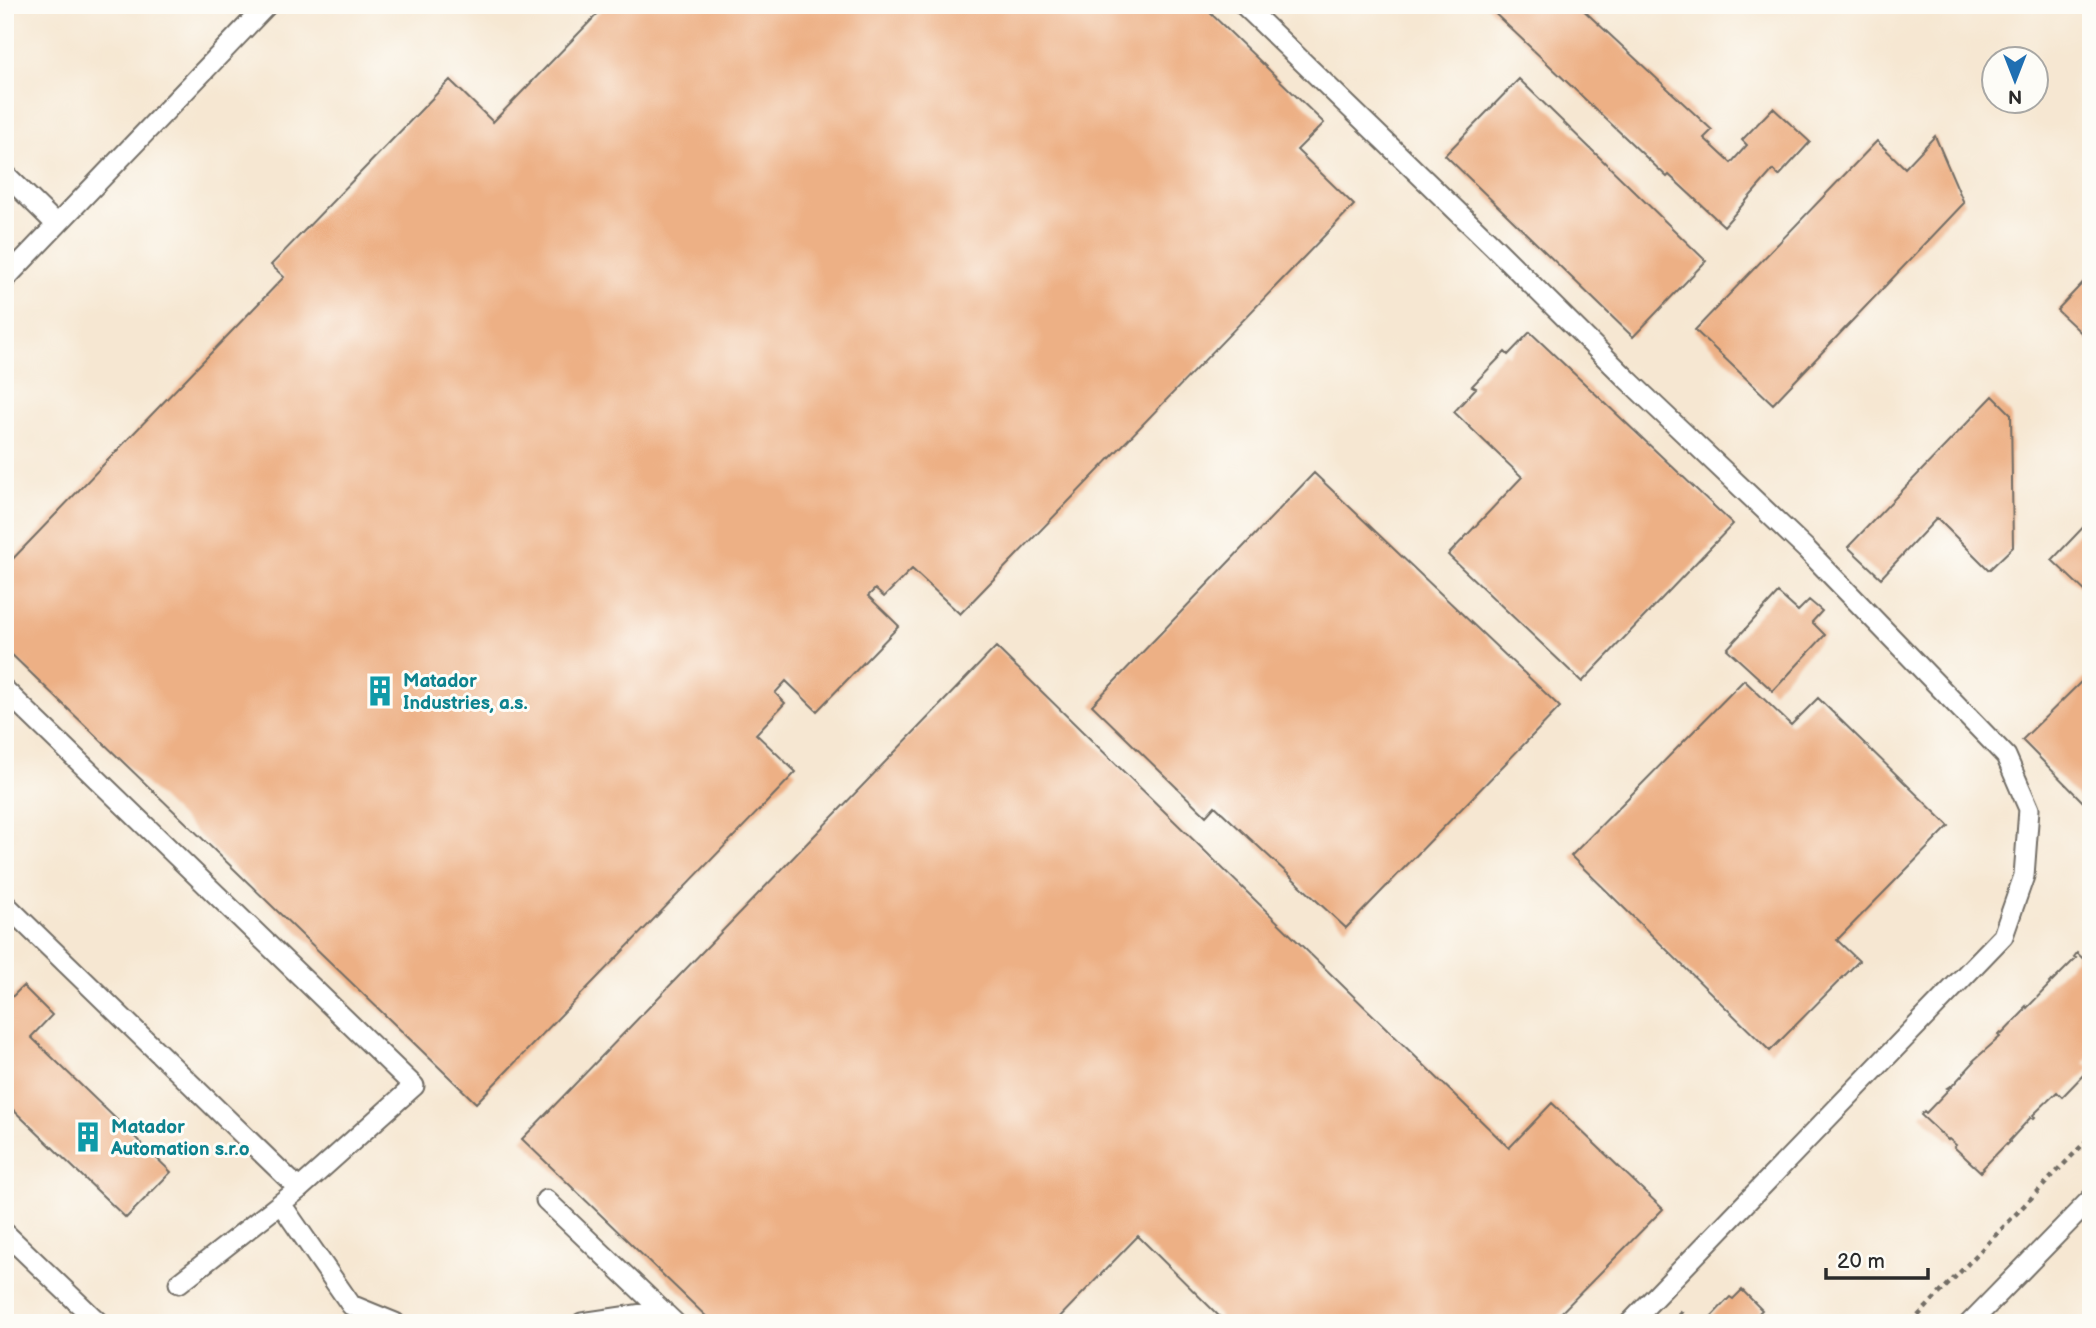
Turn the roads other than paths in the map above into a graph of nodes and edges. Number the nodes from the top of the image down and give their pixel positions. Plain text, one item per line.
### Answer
1 (268, 5) edge
2 (1244, 5) edge
3 (5, 174) edge
4 (56, 224) junction
5 (5, 279) edge
6 (5, 690) edge
7 (5, 904) edge
8 (299, 1189) junction
9 (2091, 1199) edge
10 (547, 1200) dead end
11 (281, 1204) junction
12 (5, 1233) edge
13 (179, 1283) dead end
14 (669, 1317) edge
15 (99, 1323) edge
16 (395, 1323) edge
17 (582, 1323) edge
18 (1630, 1323) edge
19 (1970, 1323) edge

1 - 4 lane
2 - 18 lane
3 - 4 lane
4 - 5 lane
6 - 8 lane
7 - 8 lane
8 - 11 lane
9 - 19 lane
10 - 14 lane
11 - 13 lane
11 - 16 lane
12 - 15 lane
14 - 17 lane

